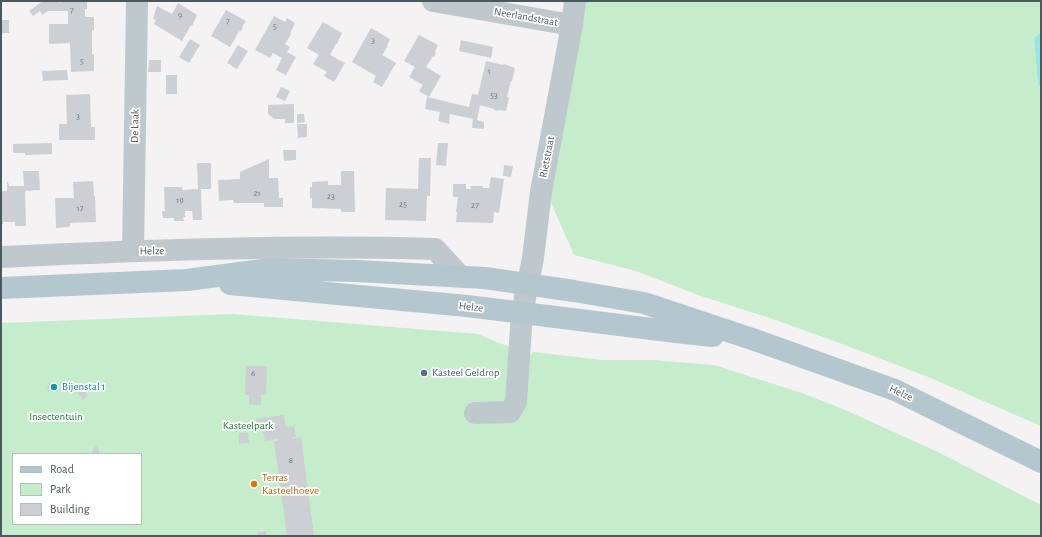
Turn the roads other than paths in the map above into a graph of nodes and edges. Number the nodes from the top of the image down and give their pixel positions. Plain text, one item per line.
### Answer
1 (137, 1) edge
2 (433, 1) edge
3 (575, 1) edge
4 (572, 26) junction
5 (133, 251) junction
6 (1, 257) edge
7 (460, 276) junction
8 (187, 280) junction
9 (528, 284) junction
10 (1, 288) edge
11 (522, 313) junction
12 (754, 340) junction
13 (475, 413) dead end
14 (1041, 462) edge

1 - 5 street, De Laak
2 - 4 street, Neerlandstraat
3 - 4 street, Rietstraat
4 - 9 street, Rietstraat
5 - 6 street, Helze
5 - 7 street, Helze
7 - 8 main road, Helze
7 - 9 main road, Helze
8 - 10 main road, Helze
8 - 11 main road, Helze
9 - 11 street, Rietstraat
9 - 12 main road, Helze
11 - 12 main road, Helze
11 - 13 street, Rietstraat
12 - 14 main road, Helze

